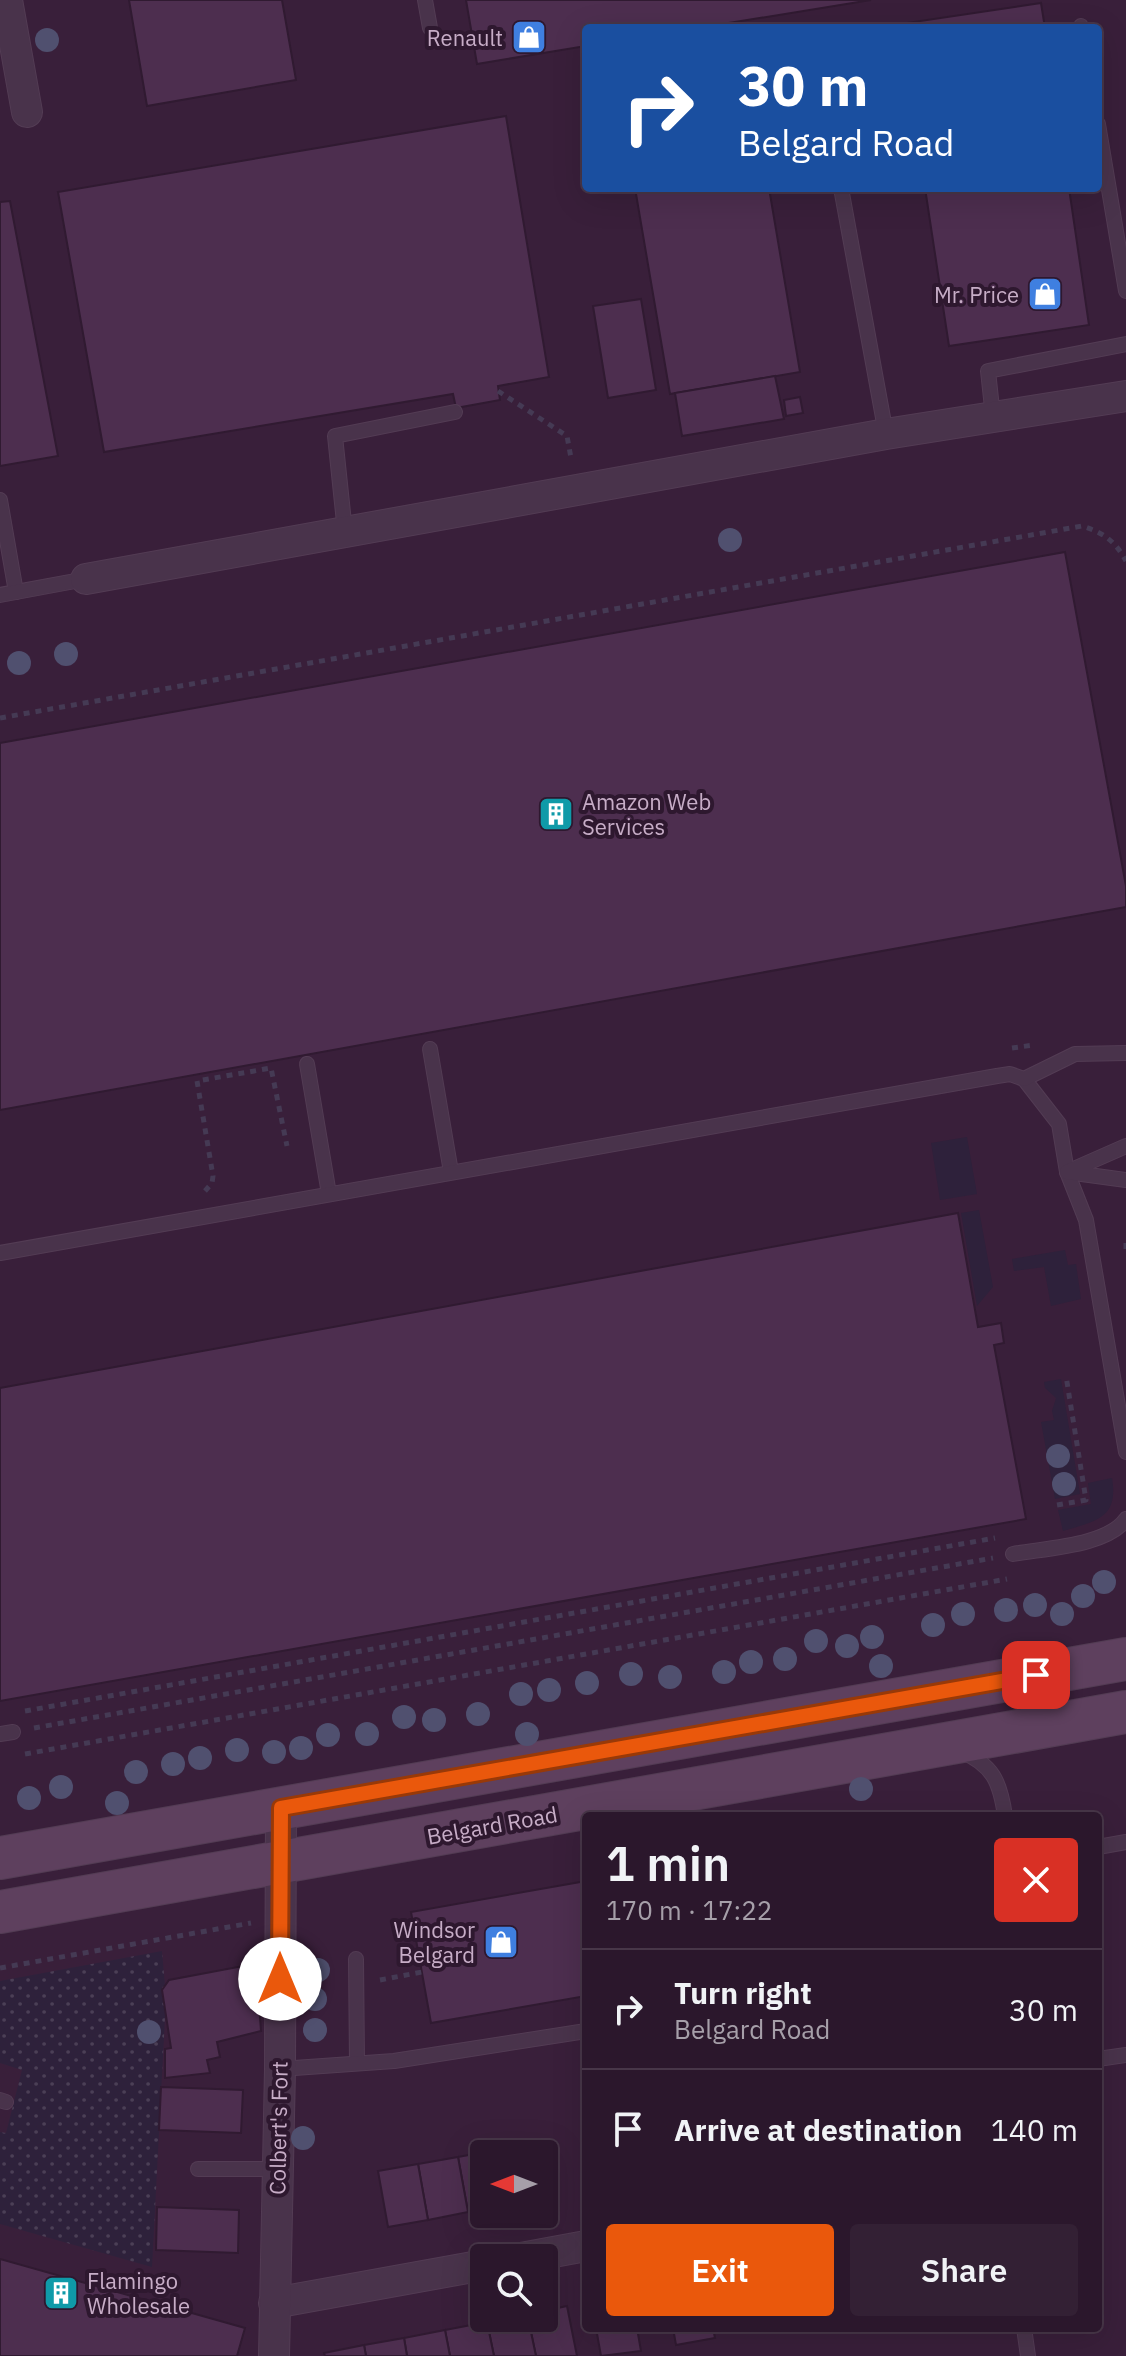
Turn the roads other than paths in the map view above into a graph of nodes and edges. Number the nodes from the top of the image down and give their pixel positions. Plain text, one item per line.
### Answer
1 (7, 0) edge
2 (425, 0) edge
3 (430, 28) dead end
4 (27, 112) dead end
5 (1102, 148) edge
6 (842, 192) edge
7 (1126, 291) edge
8 (1126, 344) edge
9 (1126, 396) edge
10 (455, 412) dead end
11 (993, 417) junction
12 (886, 434) junction
13 (0, 500) edge
14 (345, 532) junction
15 (86, 579) joint
16 (16, 592) junction
17 (0, 595) edge
18 (430, 1049) dead end
19 (1126, 1053) edge
20 (307, 1064) dead end
21 (1024, 1079) junction
22 (1126, 1146) edge
23 (451, 1172) junction
24 (1067, 1172) junction
25 (1126, 1180) edge
26 (329, 1194) junction
27 (0, 1253) edge
28 (1126, 1452) edge
29 (1126, 1519) edge
30 (1013, 1554) road end
31 (1126, 1659) edge
32 (1126, 1712) edge
33 (944, 1744) junction
34 (281, 1808) junction
35 (1004, 1812) edge
36 (1126, 1842) edge
37 (1102, 1846) edge
38 (0, 1858) edge
39 (280, 1862) junction
40 (0, 1912) edge
41 (356, 1959) dead end
42 (582, 2032) edge
43 (1126, 2055) edge
44 (1102, 2058) edge
45 (357, 2063) junction
46 (280, 2069) junction
47 (198, 2169) dead end
48 (277, 2169) junction
49 (582, 2247) edge
50 (558, 2251) edge
51 (470, 2268) edge
52 (274, 2303) junction
53 (1025, 2332) edge
54 (274, 2356) edge
55 (1028, 2356) edge

1 - 4 street
2 - 3 lane
5 - 7 lane
6 - 12 lane
8 - 11 lane
9 - 11 street
10 - 14 lane
11 - 12 street
12 - 14 street
13 - 16 lane
14 - 15 street
15 - 16 lane
16 - 17 lane
18 - 23 lane
19 - 21 lane
20 - 26 lane
21 - 23 lane
21 - 24 lane
22 - 24 lane
23 - 26 lane
24 - 25 lane
24 - 28 lane
26 - 27 lane
29 - 30 lane
31 - 34 main road
32 - 33 main road, Belgard Road
33 - 35 lane
33 - 39 main road, Belgard Road
34 - 38 main road
34 - 39 street, Colbert's Fort
36 - 37 lane
39 - 40 main road, Belgard Road
39 - 46 street, Colbert's Fort
41 - 45 lane
42 - 45 lane
43 - 44 lane
45 - 46 lane
46 - 48 street, Colbert's Fort
47 - 48 lane
48 - 52 street, Colbert's Fort
49 - 50 street
51 - 52 street
52 - 54 street, Colbert's Fort
53 - 55 lane

